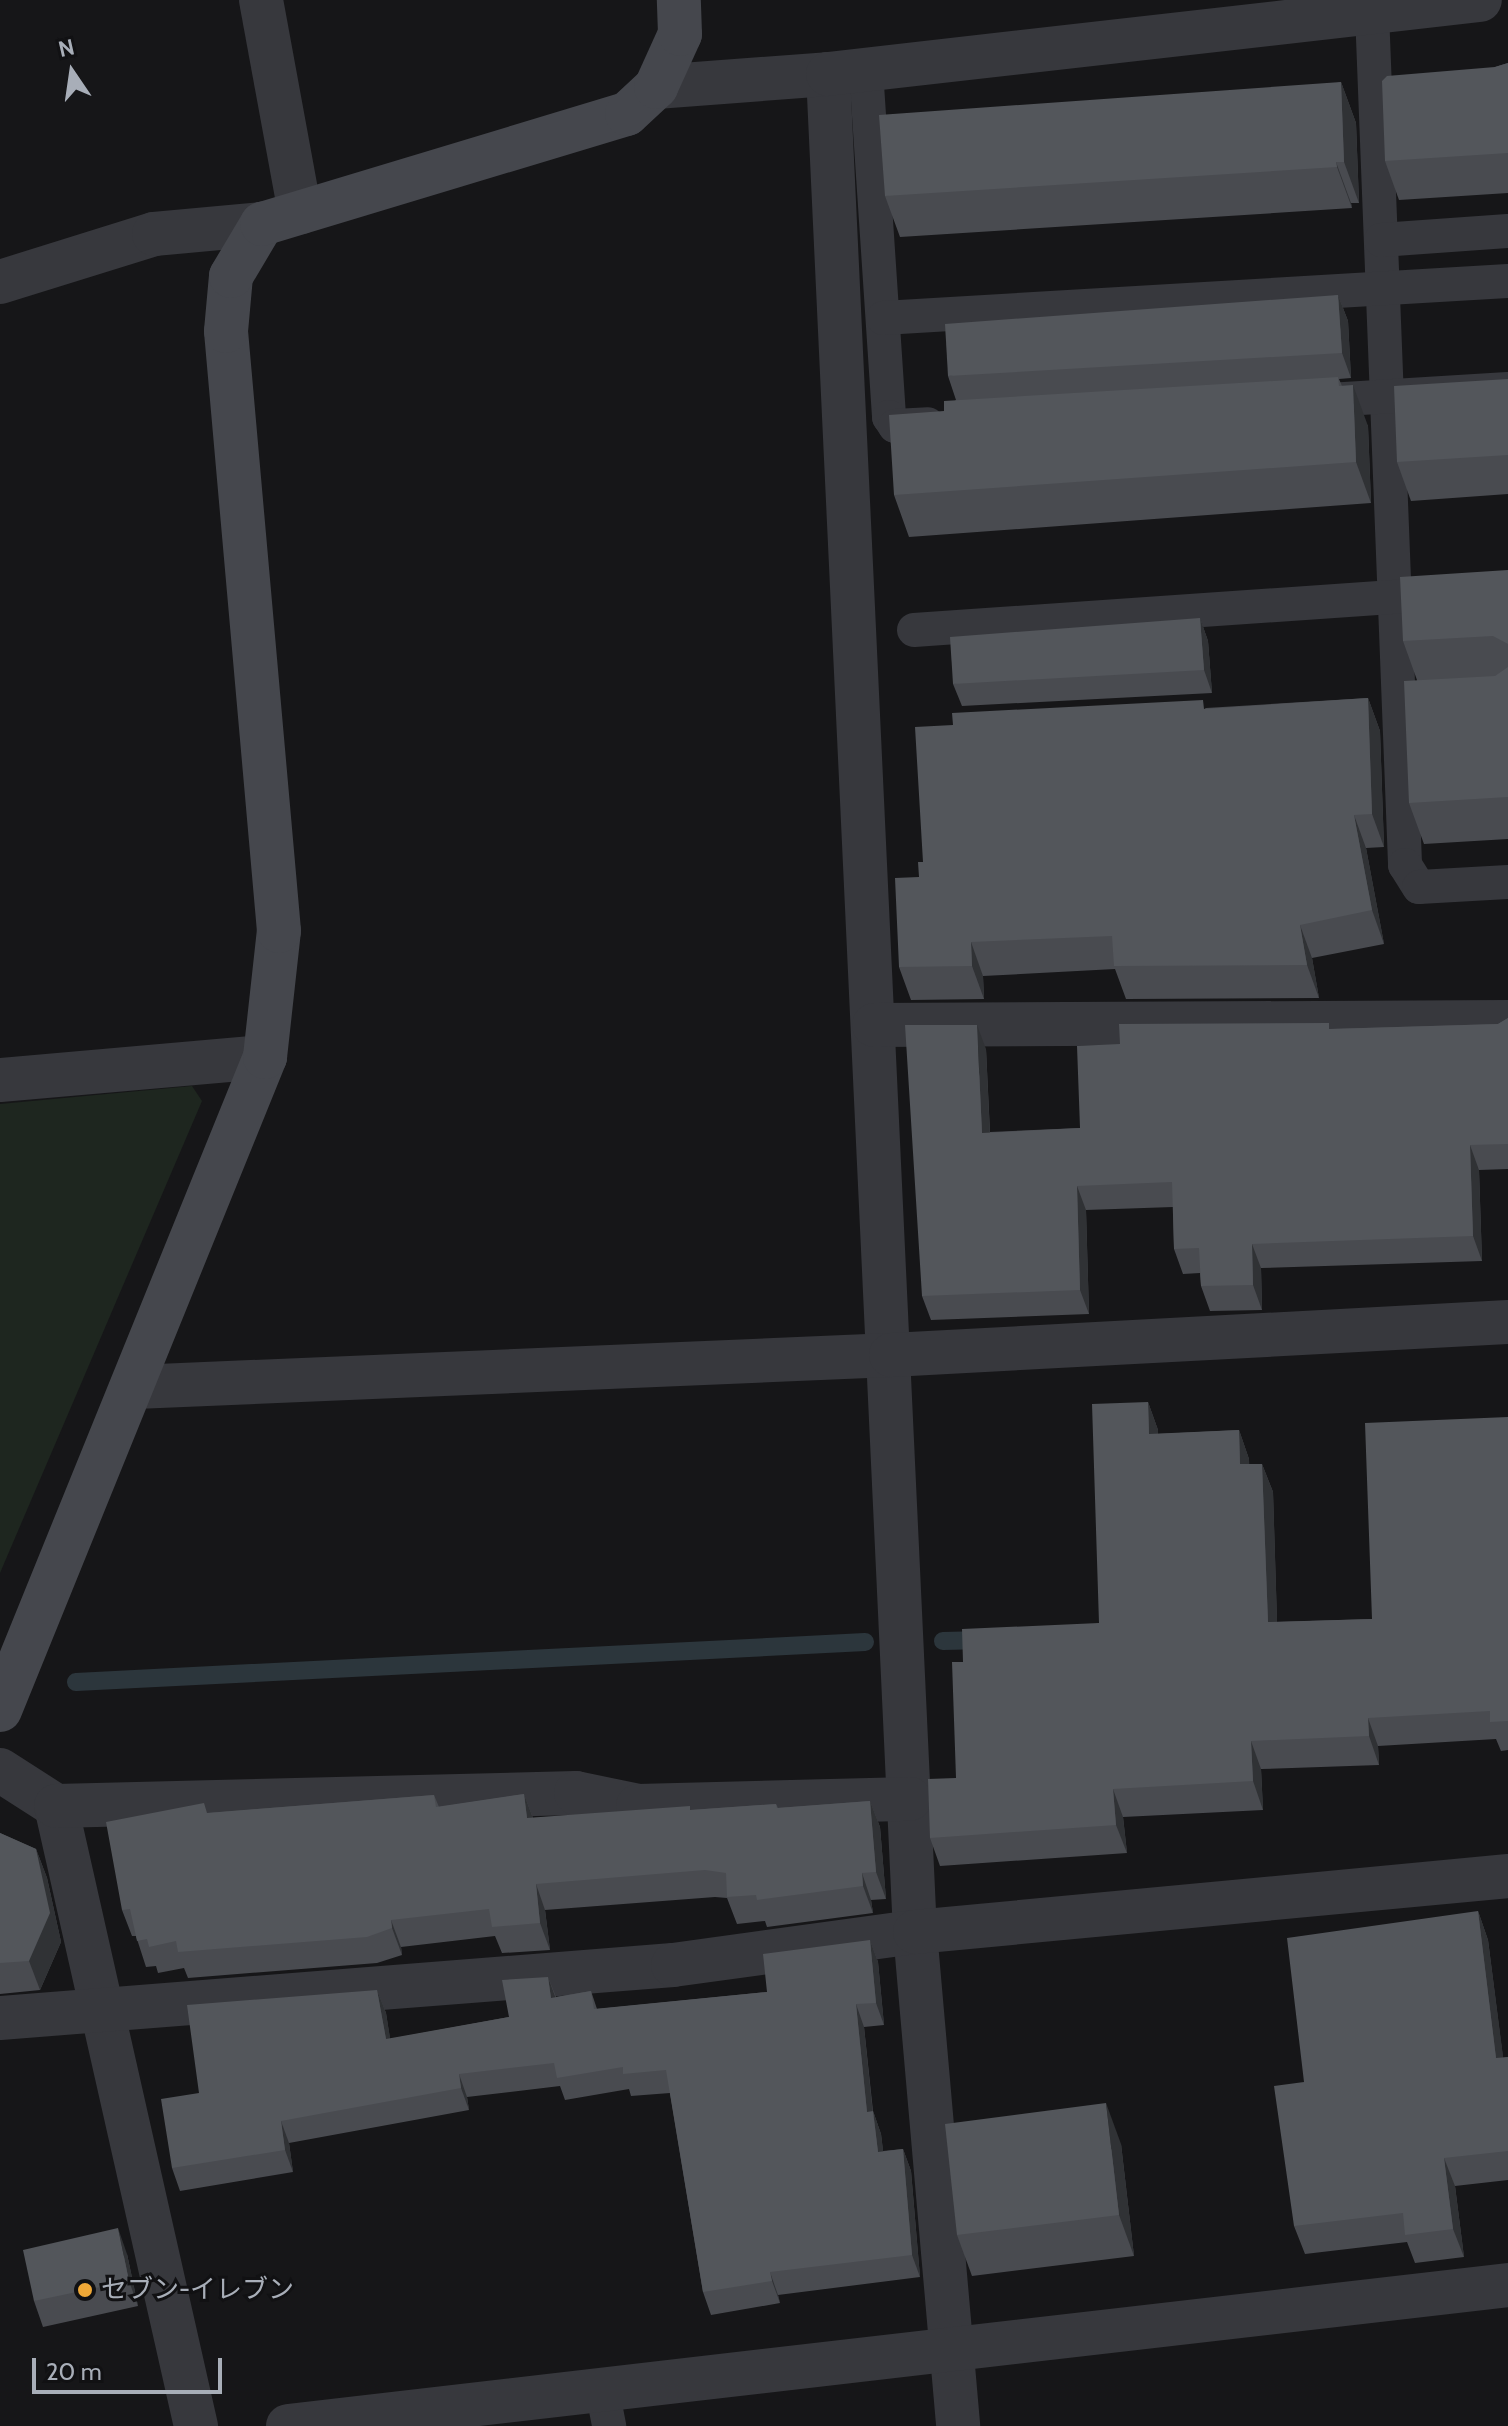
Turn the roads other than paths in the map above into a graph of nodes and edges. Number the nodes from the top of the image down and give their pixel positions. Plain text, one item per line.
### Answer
1 (261, 0) edge
2 (679, 0) edge
3 (1480, 0) edge
4 (1266, 12) edge
5 (1372, 12) junction
6 (847, 72) junction
7 (656, 87) junction
8 (281, 218) junction
9 (1508, 231) edge
10 (1381, 240) junction
11 (1508, 281) edge
12 (0, 282) edge
13 (1383, 288) junction
14 (883, 318) junction
15 (1508, 389) edge
16 (1387, 396) junction
17 (1276, 403) edge
18 (958, 422) edge
19 (1508, 589) edge
20 (1394, 597) junction
21 (914, 630) dead end
22 (1508, 882) edge
23 (1508, 1022) edge
24 (874, 1025) junction
25 (265, 1057) junction
26 (0, 1080) edge
27 (1508, 1322) edge
28 (891, 1355) junction
29 (135, 1387) junction
30 (0, 1710) edge
31 (0, 1770) edge
32 (910, 1799) junction
33 (56, 1806) junction
34 (1508, 1876) edge
35 (915, 1932) junction
36 (100, 2011) junction
37 (0, 2018) edge
38 (1508, 2285) edge
39 (949, 2349) junction
40 (606, 2408) edge
41 (196, 2426) edge
42 (288, 2426) edge
43 (958, 2426) edge

1 - 8 street
2 - 7 street
3 - 5 street
4 - 5 street
4 - 6 street
5 - 10 lane
6 - 7 street
6 - 14 lane
6 - 24 street
7 - 8 street
8 - 12 street
8 - 25 street
9 - 10 lane
10 - 13 lane
11 - 13 lane
13 - 14 lane
13 - 16 lane
14 - 18 lane
15 - 16 lane
16 - 17 lane
16 - 20 lane
19 - 20 lane
20 - 21 lane
20 - 22 lane
23 - 24 street
24 - 28 street
25 - 26 street
25 - 29 street
27 - 28 street
28 - 29 street
28 - 32 street
29 - 30 street
31 - 33 street
32 - 33 street
32 - 35 street
33 - 36 street
34 - 35 street
35 - 36 street
35 - 39 street
36 - 37 street
36 - 41 street
38 - 39 street
39 - 40 street
39 - 43 street
40 - 42 street

